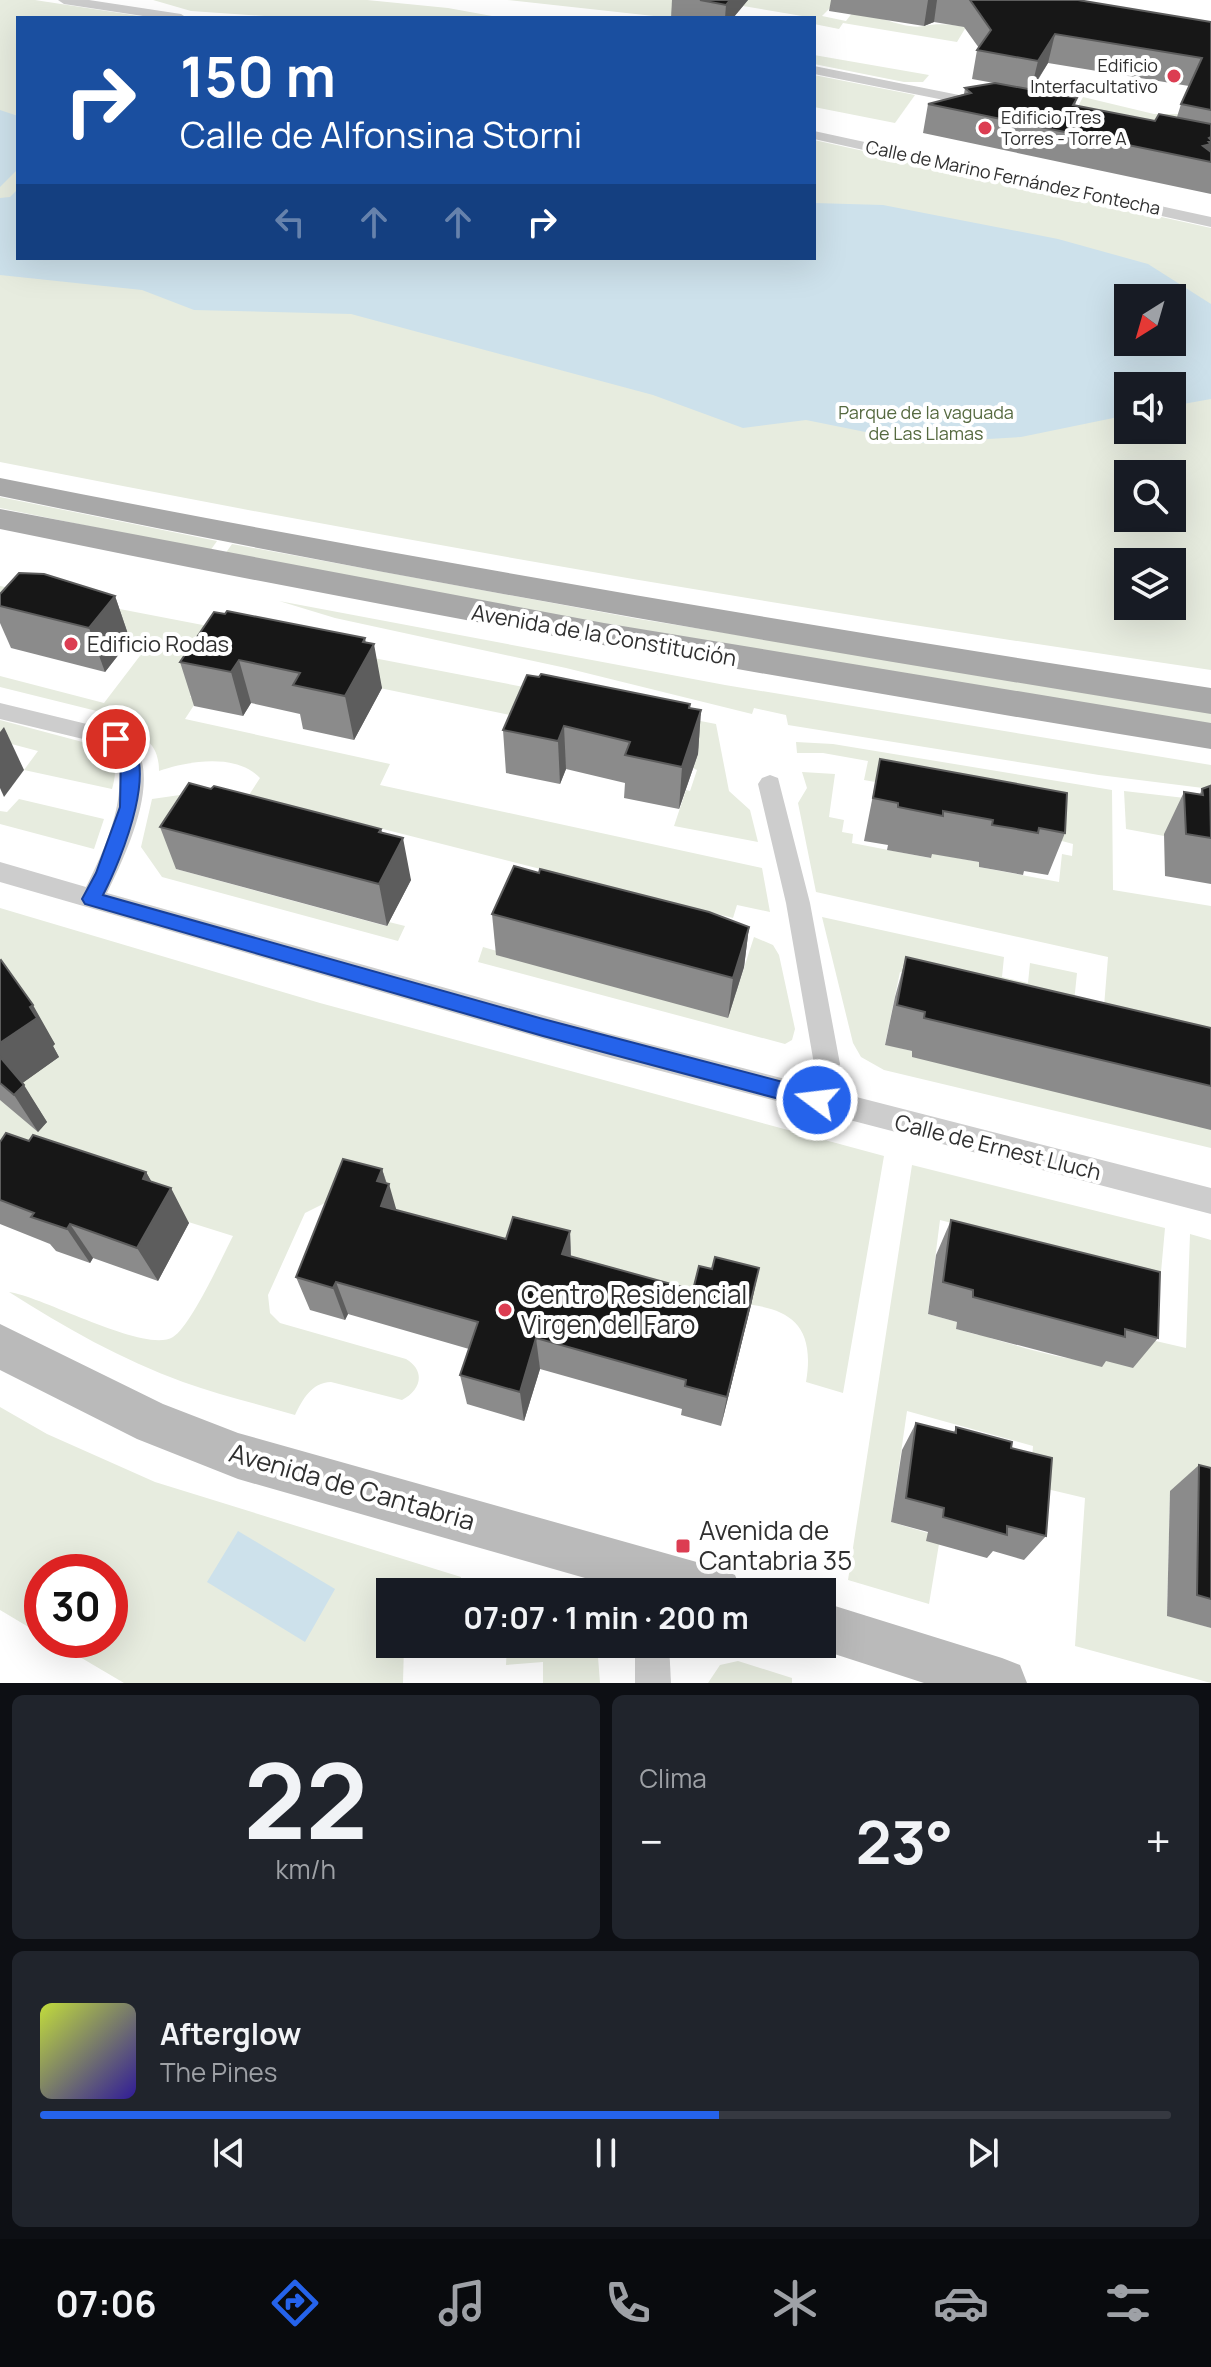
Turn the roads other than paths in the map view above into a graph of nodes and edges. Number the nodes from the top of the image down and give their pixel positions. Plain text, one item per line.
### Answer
1 (64, 0) edge
2 (168, 16) edge
3 (816, 70) edge
4 (1002, 107) edge
5 (816, 135) edge
6 (1211, 222) edge
7 (0, 487) edge
8 (0, 519) edge
9 (1211, 701) edge
10 (0, 711) edge
11 (1211, 736) edge
12 (770, 784) dead end
13 (0, 872) edge
14 (92, 899) junction
15 (817, 1100) junction
16 (1211, 1201) edge
17 (0, 1346) edge
18 (638, 1578) edge
19 (836, 1630) edge
20 (652, 1658) edge
21 (653, 1683) edge
22 (1002, 1683) edge

1 - 2 street
3 - 4 street
5 - 6 street, Calle de Marino Fernández Fontecha
7 - 9 main road, Avenida de la Constitución
8 - 11 main road, Avenida de la Constitución
10 - 14 street
12 - 15 street
13 - 14 street, Calle de Ernest Lluch
14 - 15 street, Calle de Ernest Lluch
15 - 16 street, Calle de Ernest Lluch
17 - 18 main road, Avenida de Cantabria
19 - 22 main road
20 - 21 street

